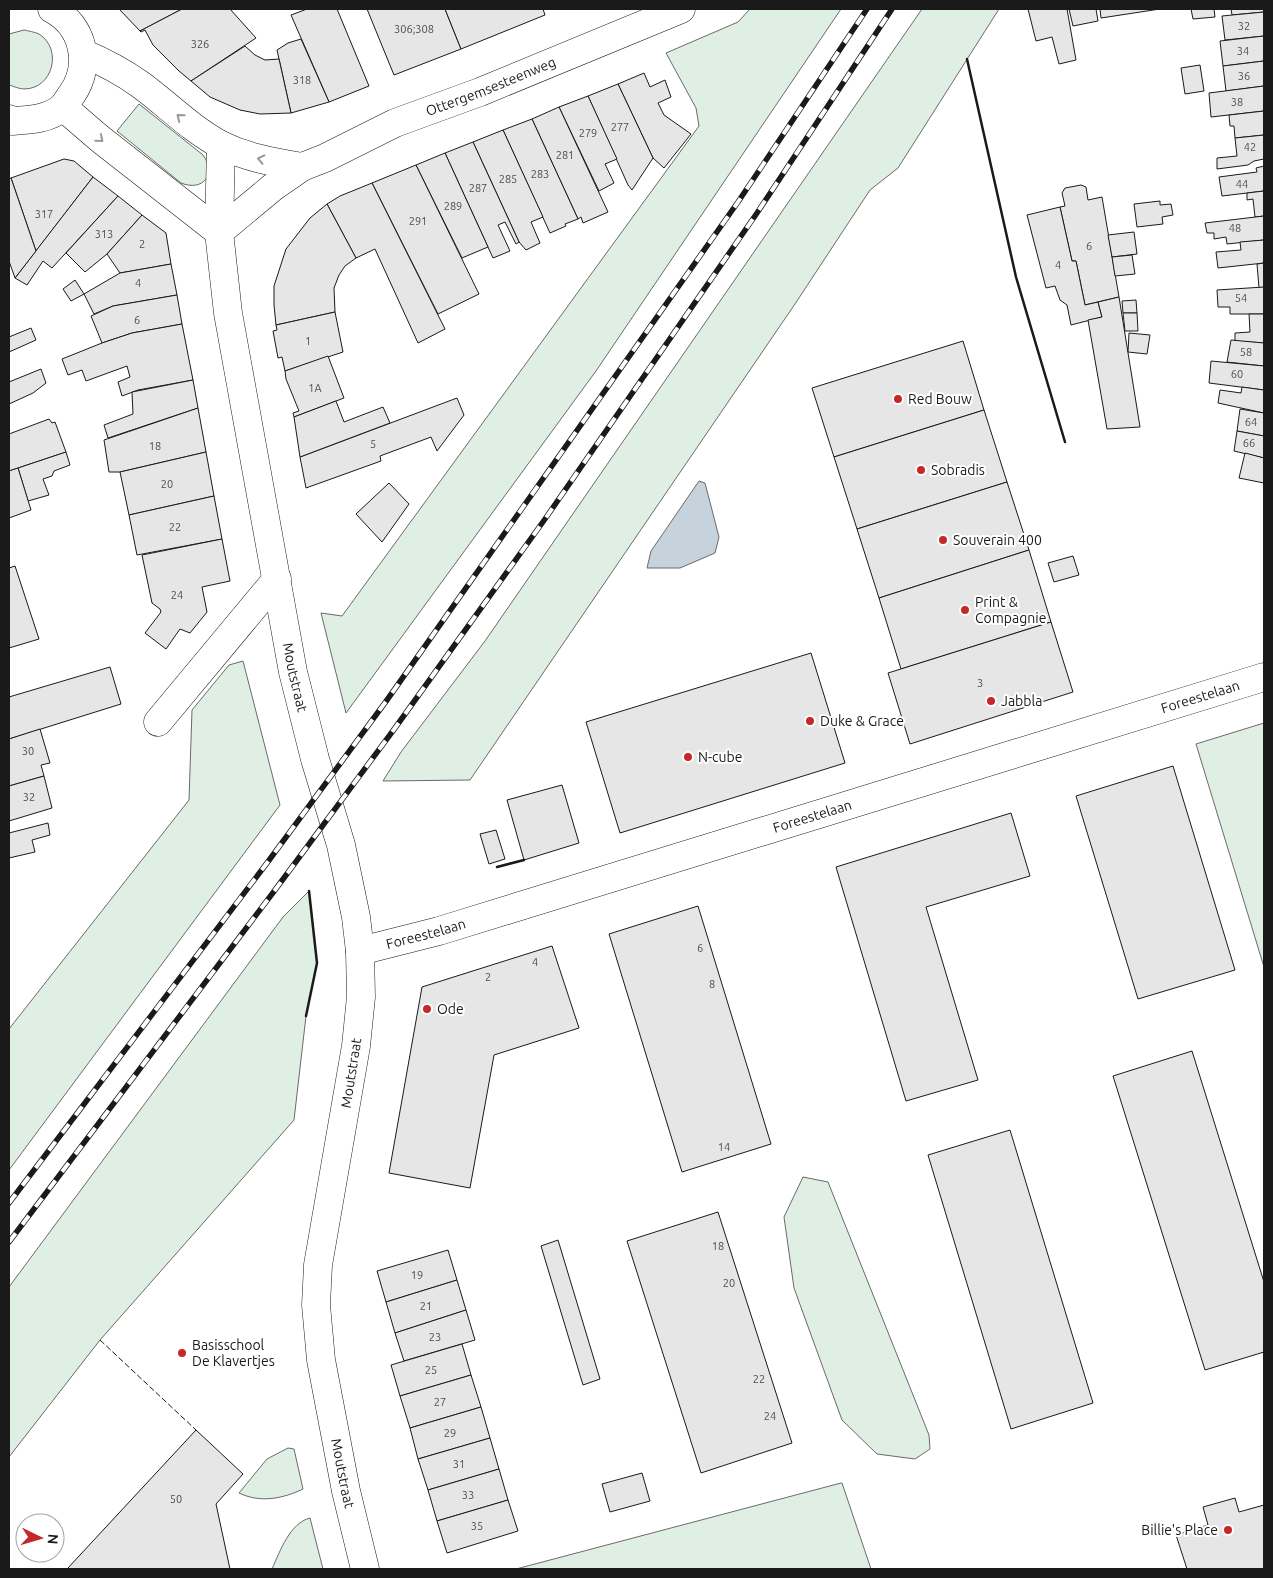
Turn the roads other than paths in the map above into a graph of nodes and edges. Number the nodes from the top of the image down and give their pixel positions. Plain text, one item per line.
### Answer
1 (52, 9) edge
2 (681, 9) edge
3 (83, 53) junction
4 (63, 106) junction
5 (9, 119) edge
6 (221, 144) junction
7 (302, 167) junction
8 (219, 232) junction
9 (277, 579) junction
10 (1264, 678) edge
11 (158, 722) dead end
12 (360, 951) junction
13 (365, 1569) edge

1 - 3 street
2 - 7 street, Ottergemsesteenweg
3 - 4 street
6 -> 3 street
4 - 5 street
4 -> 8 street
7 -> 6 street
6 - 8 street
7 - 8 street, Ottergemsesteenweg
8 - 9 street, Moutstraat
9 - 11 street
9 - 12 street, Moutstraat
10 - 12 street, Foreestelaan
12 - 13 street, Moutstraat

